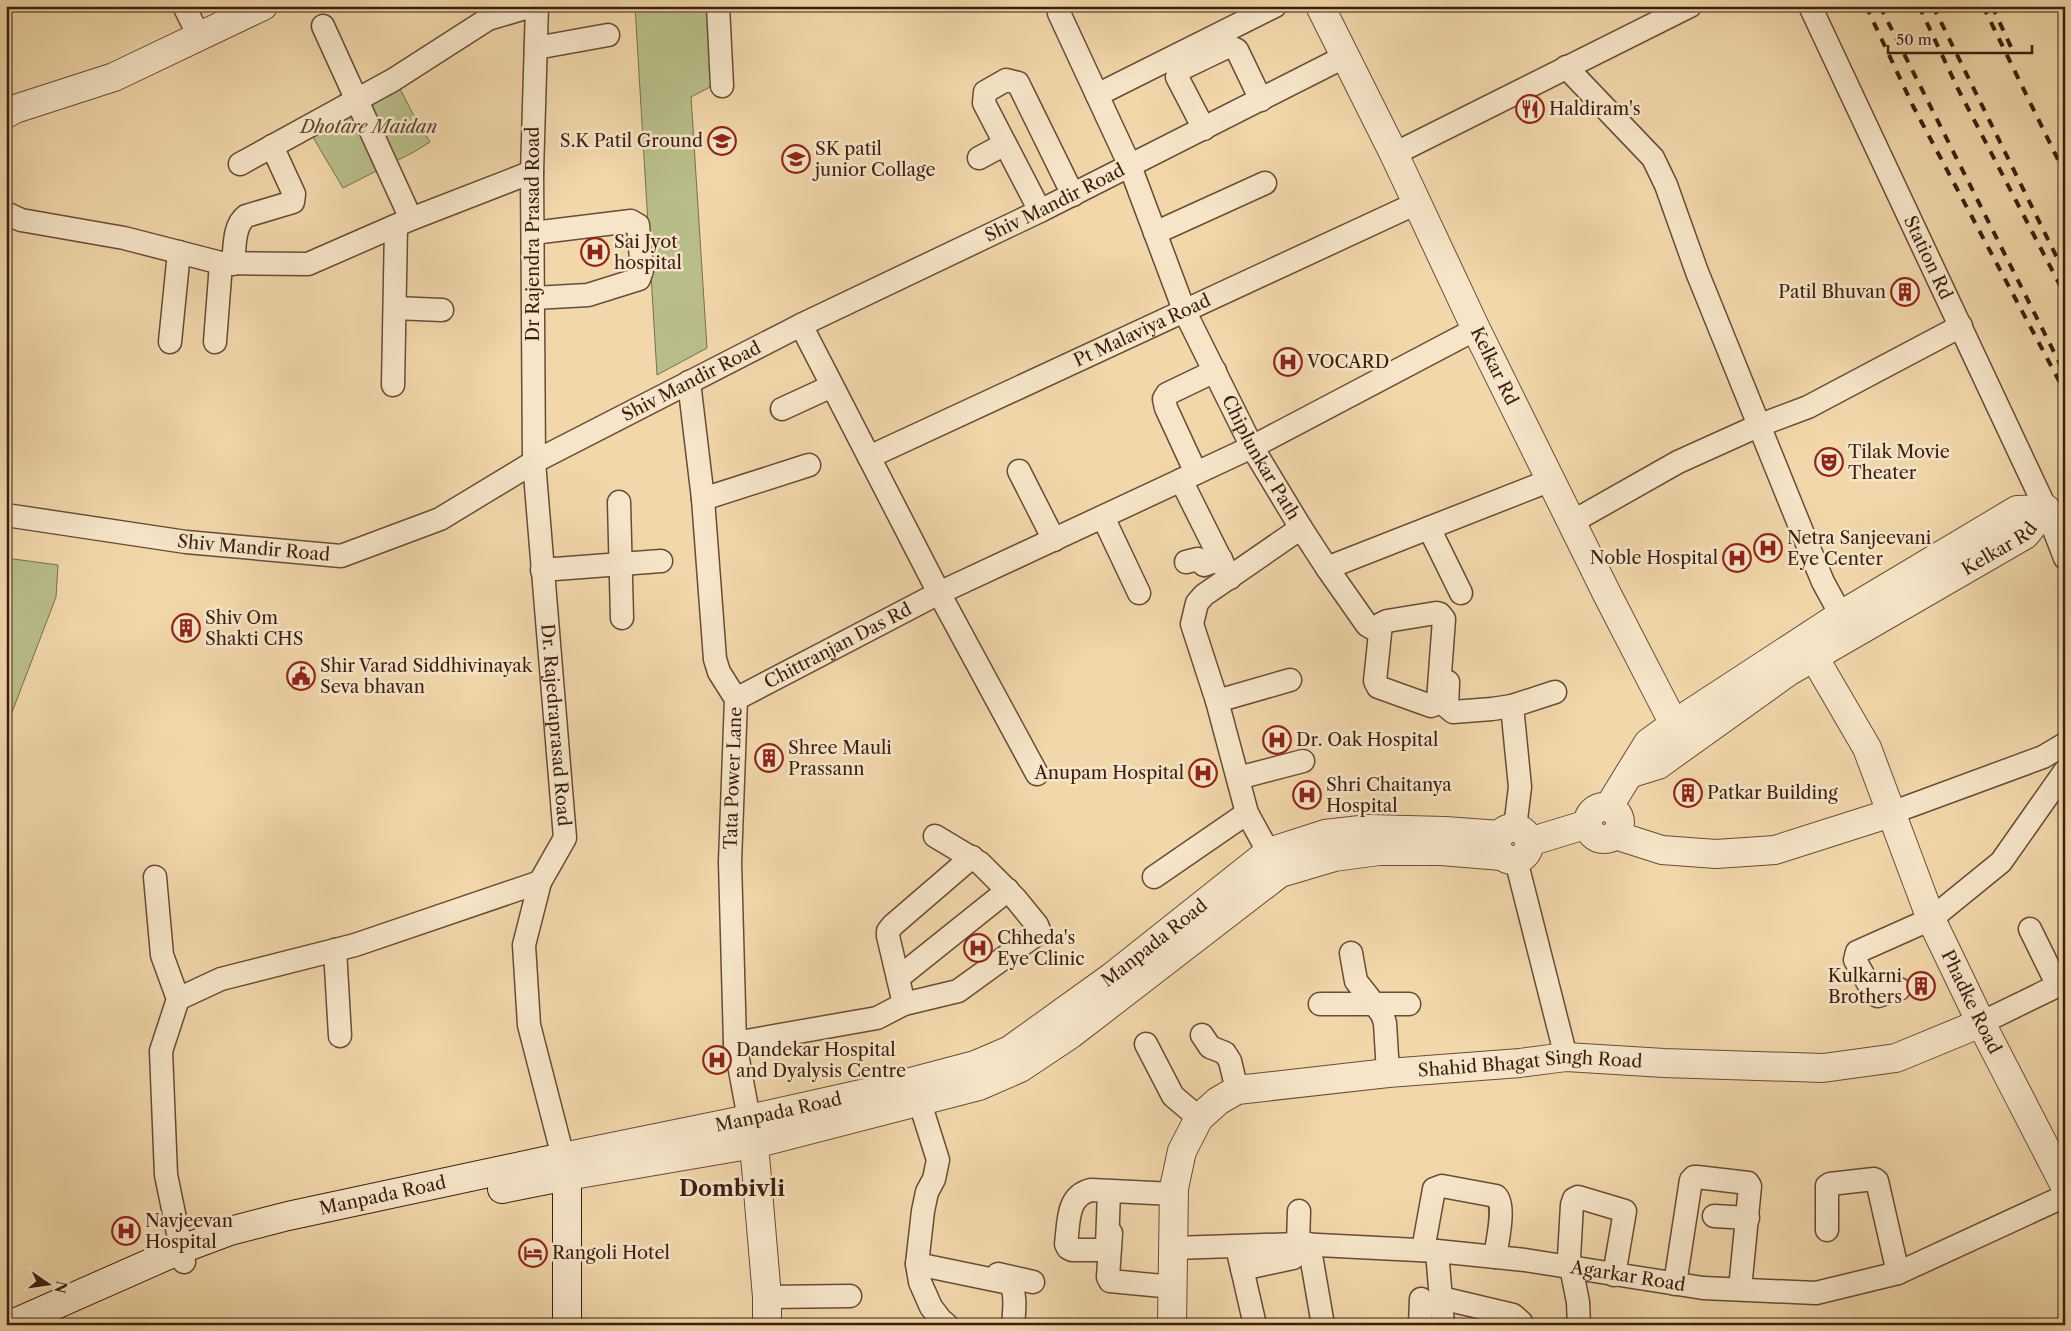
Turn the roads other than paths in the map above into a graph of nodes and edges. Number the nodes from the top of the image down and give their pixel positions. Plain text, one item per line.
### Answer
1 (184, 6) edge
2 (532, 6) edge
3 (537, 6) edge
4 (718, 6) edge
5 (1058, 6) edge
6 (1275, 6) edge
7 (1320, 6) edge
8 (1690, 6) edge
9 (1810, 6) edge
10 (259, 7) edge
11 (323, 26) dead end
12 (602, 31) dead end
13 (199, 36) junction
14 (536, 43) junction
15 (1344, 57) junction
16 (1566, 67) junction
17 (1169, 76) dead end
18 (1145, 85) dead end
19 (722, 86) dead end
20 (358, 100) junction
21 (1100, 100) junction
22 (1261, 100) junction
23 (6, 114) edge
24 (1199, 131) junction
25 (1005, 144) junction
26 (272, 146) junction
27 (1394, 154) junction
28 (979, 158) dead end
29 (240, 164) dead end
30 (1130, 166) junction
31 (532, 172) junction
32 (1265, 183) dead end
33 (1073, 195) junction
34 (1417, 202) junction
35 (1040, 211) junction
36 (6, 213) edge
37 (403, 223) junction
38 (1156, 232) junction
39 (533, 233) junction
40 (179, 252) junction
41 (227, 263) junction
42 (534, 298) junction
43 (395, 308) junction
44 (442, 310) dead end
45 (1184, 310) junction
46 (801, 325) junction
47 (1961, 326) junction
48 (1476, 329) junction
49 (170, 342) dead end
50 (215, 342) dead end
51 (1215, 371) junction
52 (690, 382) junction
53 (393, 385) dead end
54 (832, 386) junction
55 (782, 408) dead end
56 (1760, 425) junction
57 (1252, 447) junction
58 (869, 457) junction
59 (534, 462) junction
60 (809, 465) dead end
61 (1019, 471) dead end
62 (1189, 477) junction
63 (1551, 480) junction
64 (703, 499) junction
65 (618, 502) dead end
66 (2046, 509) junction
67 (6, 515) edge
68 (1103, 517) junction
69 (1572, 522) junction
70 (1301, 528) junction
71 (1429, 528) junction
72 (1054, 540) junction
73 (2065, 558) edge
74 (660, 561) dead end
75 (1186, 562) dead end
76 (620, 564) junction
77 (1225, 568) junction
78 (1327, 568) junction
79 (542, 570) junction
80 (939, 593) junction
81 (1139, 593) dead end
82 (1840, 615) junction
83 (1452, 617) dead end
84 (622, 618) dead end
85 (1814, 657) junction
86 (1290, 680) dead end
87 (1554, 692) dead end
88 (736, 699) junction
89 (1217, 701) junction
90 (1512, 706) junction
91 (1674, 724) junction
92 (2065, 744) edge
93 (1303, 761) dead end
94 (2065, 771) edge
95 (1037, 774) dead end
96 (1629, 774) junction
97 (1238, 778) junction
98 (1247, 813) junction
99 (1891, 813) junction
100 (1598, 816) junction
101 (935, 836) dead end
102 (1512, 844) junction
103 (972, 856) junction
104 (1274, 863) junction
105 (154, 877) dead end
106 (1154, 877) dead end
107 (540, 882) junction
108 (1008, 890) junction
109 (1931, 919) junction
110 (2030, 929) dead end
111 (335, 950) junction
112 (1351, 953) dead end
113 (898, 978) junction
114 (2061, 984) edge
115 (1899, 989) dead end
116 (178, 999) junction
117 (904, 1004) junction
118 (1320, 1004) dead end
119 (1374, 1004) junction
120 (1409, 1004) dead end
121 (1981, 1023) junction
122 (1202, 1035) dead end
123 (340, 1036) dead end
124 (735, 1043) junction
125 (1146, 1044) dead end
126 (1566, 1057) junction
127 (1388, 1073) junction
128 (1237, 1090) junction
129 (916, 1092) junction
130 (1199, 1118) junction
131 (751, 1132) junction
132 (565, 1166) junction
133 (2065, 1186) edge
134 (1109, 1191) dead end
135 (2065, 1196) edge
136 (1174, 1197) junction
137 (1299, 1211) dead end
138 (1714, 1216) dead end
139 (1748, 1218) junction
140 (1827, 1230) dead end
141 (1237, 1247) junction
142 (1174, 1248) junction
143 (1305, 1248) junction
144 (1430, 1250) junction
145 (183, 1255) junction
146 (1495, 1257) junction
147 (924, 1263) junction
148 (1571, 1268) junction
149 (1242, 1269) junction
150 (1898, 1273) junction
151 (1614, 1275) junction
152 (1033, 1282) dead end
153 (1675, 1284) junction
154 (1173, 1287) junction
155 (1740, 1289) junction
156 (850, 1296) dead end
157 (767, 1297) junction
158 (1431, 1299) junction
159 (10, 1325) edge
160 (43, 1325) edge
161 (567, 1325) edge
162 (767, 1325) edge
163 (947, 1325) edge
164 (963, 1325) edge
165 (1013, 1325) edge
166 (1172, 1325) edge
167 (1256, 1325) edge
168 (1323, 1325) edge
169 (1330, 1325) edge
170 (1420, 1325) edge
171 (1443, 1325) edge
172 (1522, 1325) edge
173 (1579, 1325) edge

1 - 13 street
2 - 20 street
3 - 14 street, Dr Rajendra Prasad Road
4 - 19 street
5 - 21 street, Chiplunkar Path
6 - 21 street
7 - 15 street, Kelkar Rd
8 - 16 street
9 - 47 street, Station Rd
10 - 13 street
11 - 20 street
12 - 14 street
13 - 23 street
14 - 31 street, Dr Rajendra Prasad Road
15 - 22 street, Shiv Mandir Road
15 - 27 street, Kelkar Rd
16 - 27 street
16 - 56 street
17 - 24 street
18 - 21 street
20 - 26 street
20 - 37 street
21 - 30 street, Chiplunkar Path
22 - 24 street, Shiv Mandir Road
22 - 24 street
24 - 30 street, Shiv Mandir Road
25 - 28 street
25 - 33 street
25 - 35 street
26 - 29 street
26 - 41 street
27 - 34 street, Kelkar Rd
30 - 33 street, Shiv Mandir Road
30 - 38 street, Chiplunkar Path
31 - 37 street
31 - 39 street, Dr Rajendra Prasad Road
32 - 38 street
33 - 35 street, Shiv Mandir Road
34 - 45 street, Pt Malaviya Road
34 - 48 street, Kelkar Rd
35 - 46 street, Shiv Mandir Road
36 - 40 street
37 - 41 street
37 - 43 street
38 - 45 street, Chiplunkar Path
39 - 42 street, Dr Rajendra Prasad Road
39 - 42 street
40 - 41 street
40 - 49 street
41 - 50 street
42 - 59 street, Dr Rajendra Prasad Road
43 - 44 street
43 - 53 street
45 - 51 street, Chiplunkar Path
45 - 58 street, Pt Malaviya Road
46 - 52 street, Shiv Mandir Road
46 - 54 street
47 - 56 street
47 - 66 street, Station Rd
48 - 57 street, Chittranjan Das Rd
48 - 63 street, Kelkar Rd
51 - 57 street, Chiplunkar Path
51 - 62 street
52 - 59 street, Shiv Mandir Road
52 - 64 street, Tata Power Lane
54 - 55 street
54 - 58 street
56 - 69 street
56 - 82 street
57 - 62 street, Chittranjan Das Rd
57 - 70 street, Chiplunkar Path
58 - 80 street
59 - 67 street, Shiv Mandir Road
59 - 79 street, Dr. Rajedraprasad Road
60 - 64 street
61 - 72 street
62 - 68 street, Chittranjan Das Rd
62 - 77 street
63 - 69 street, Kelkar Rd
63 - 71 street
64 - 88 street, Tata Power Lane
65 - 76 street
66 - 73 street, Station Rd
66 - 82 street, Kelkar Rd
66 - 85 street, Kelkar Rd
68 - 72 street, Chittranjan Das Rd
68 - 81 street
69 - 91 street, Kelkar Rd
70 - 77 street, Chiplunkar Path
70 - 78 street
71 - 78 street
71 - 78 street
72 - 80 street, Chittranjan Das Rd
74 - 76 street
75 - 77 street
76 - 79 street
76 - 84 street
77 - 89 street, Chiplunkar Path
79 - 107 street, Dr. Rajedraprasad Road
80 - 88 street, Chittranjan Das Rd
80 - 95 street
82 - 91 street, Kelkar Rd
83 - 90 street
85 - 96 street, Kelkar Rd
85 - 99 street, Phadke Road
86 - 89 street
87 - 90 street
88 - 124 street, Tata Power Lane
89 - 97 street, Chiplunkar Path
90 - 102 street
91 - 96 street, Kelkar Rd
92 - 99 street
93 - 97 street
94 - 109 street
96 - 100 street, Kelkar Rd
97 - 98 street, Chiplunkar Path
98 - 104 street, Chiplunkar Path
98 - 106 street
99 - 100 street
99 - 109 street, Phadke Road
100 - 102 street
101 - 103 street
102 - 104 street, Manpada Road
102 - 126 street
103 - 108 street
103 - 113 street
104 - 129 street, Manpada Road
105 - 116 street
107 - 111 street
107 - 132 street, Dr. Rajedraprasad Road
108 - 113 street
108 - 117 street
109 - 115 street
109 - 121 street, Phadke Road
110 - 114 street
111 - 116 street
111 - 123 street
112 - 119 street
113 - 117 street
114 - 121 street, Shahid Bhagat Singh Road
116 - 145 street
117 - 124 street
118 - 119 street
119 - 120 street
119 - 127 street
121 - 126 street, Shahid Bhagat Singh Road
121 - 133 street, Phadke Road
122 - 128 street
124 - 131 street, Tata Power Lane
125 - 130 street
126 - 127 street, Shahid Bhagat Singh Road
127 - 128 street, Shahid Bhagat Singh Road
128 - 130 street, Shahid Bhagat Singh Road
129 - 131 street, Manpada Road
129 - 147 street
130 - 136 street, Shahid Bhagat Singh Road
131 - 132 street, Manpada Road
131 - 157 street, Tata Power Lane
132 - 145 street, Manpada Road
132 - 161 street
134 - 136 street
135 - 150 street, Agarkar Road
136 - 142 street, Shahid Bhagat Singh Road
136 - 154 street
137 - 143 street
138 - 139 street
139 - 153 street
139 - 155 street
140 - 150 street
141 - 142 street, Agarkar Road
141 - 143 street, Agarkar Road
141 - 149 street
142 - 154 street, Shahid Bhagat Singh Road
143 - 144 street, Agarkar Road
143 - 149 street
143 - 168 street
143 - 169 street
144 - 146 street, Agarkar Road
144 - 146 street
144 - 158 street
145 - 159 street, Manpada Road
145 - 160 street, Manpada Road
146 - 148 street, Agarkar Road
147 - 152 street
147 - 163 street
147 - 164 street
147 - 165 street
148 - 151 street, Agarkar Road
148 - 151 street
148 - 173 street
149 - 167 street
150 - 155 street, Agarkar Road
151 - 153 street, Agarkar Road
153 - 155 street, Agarkar Road
154 - 166 street, Shahid Bhagat Singh Road
156 - 157 street
157 - 162 street, Tata Power Lane
158 - 170 street
158 - 171 street
158 - 172 street

